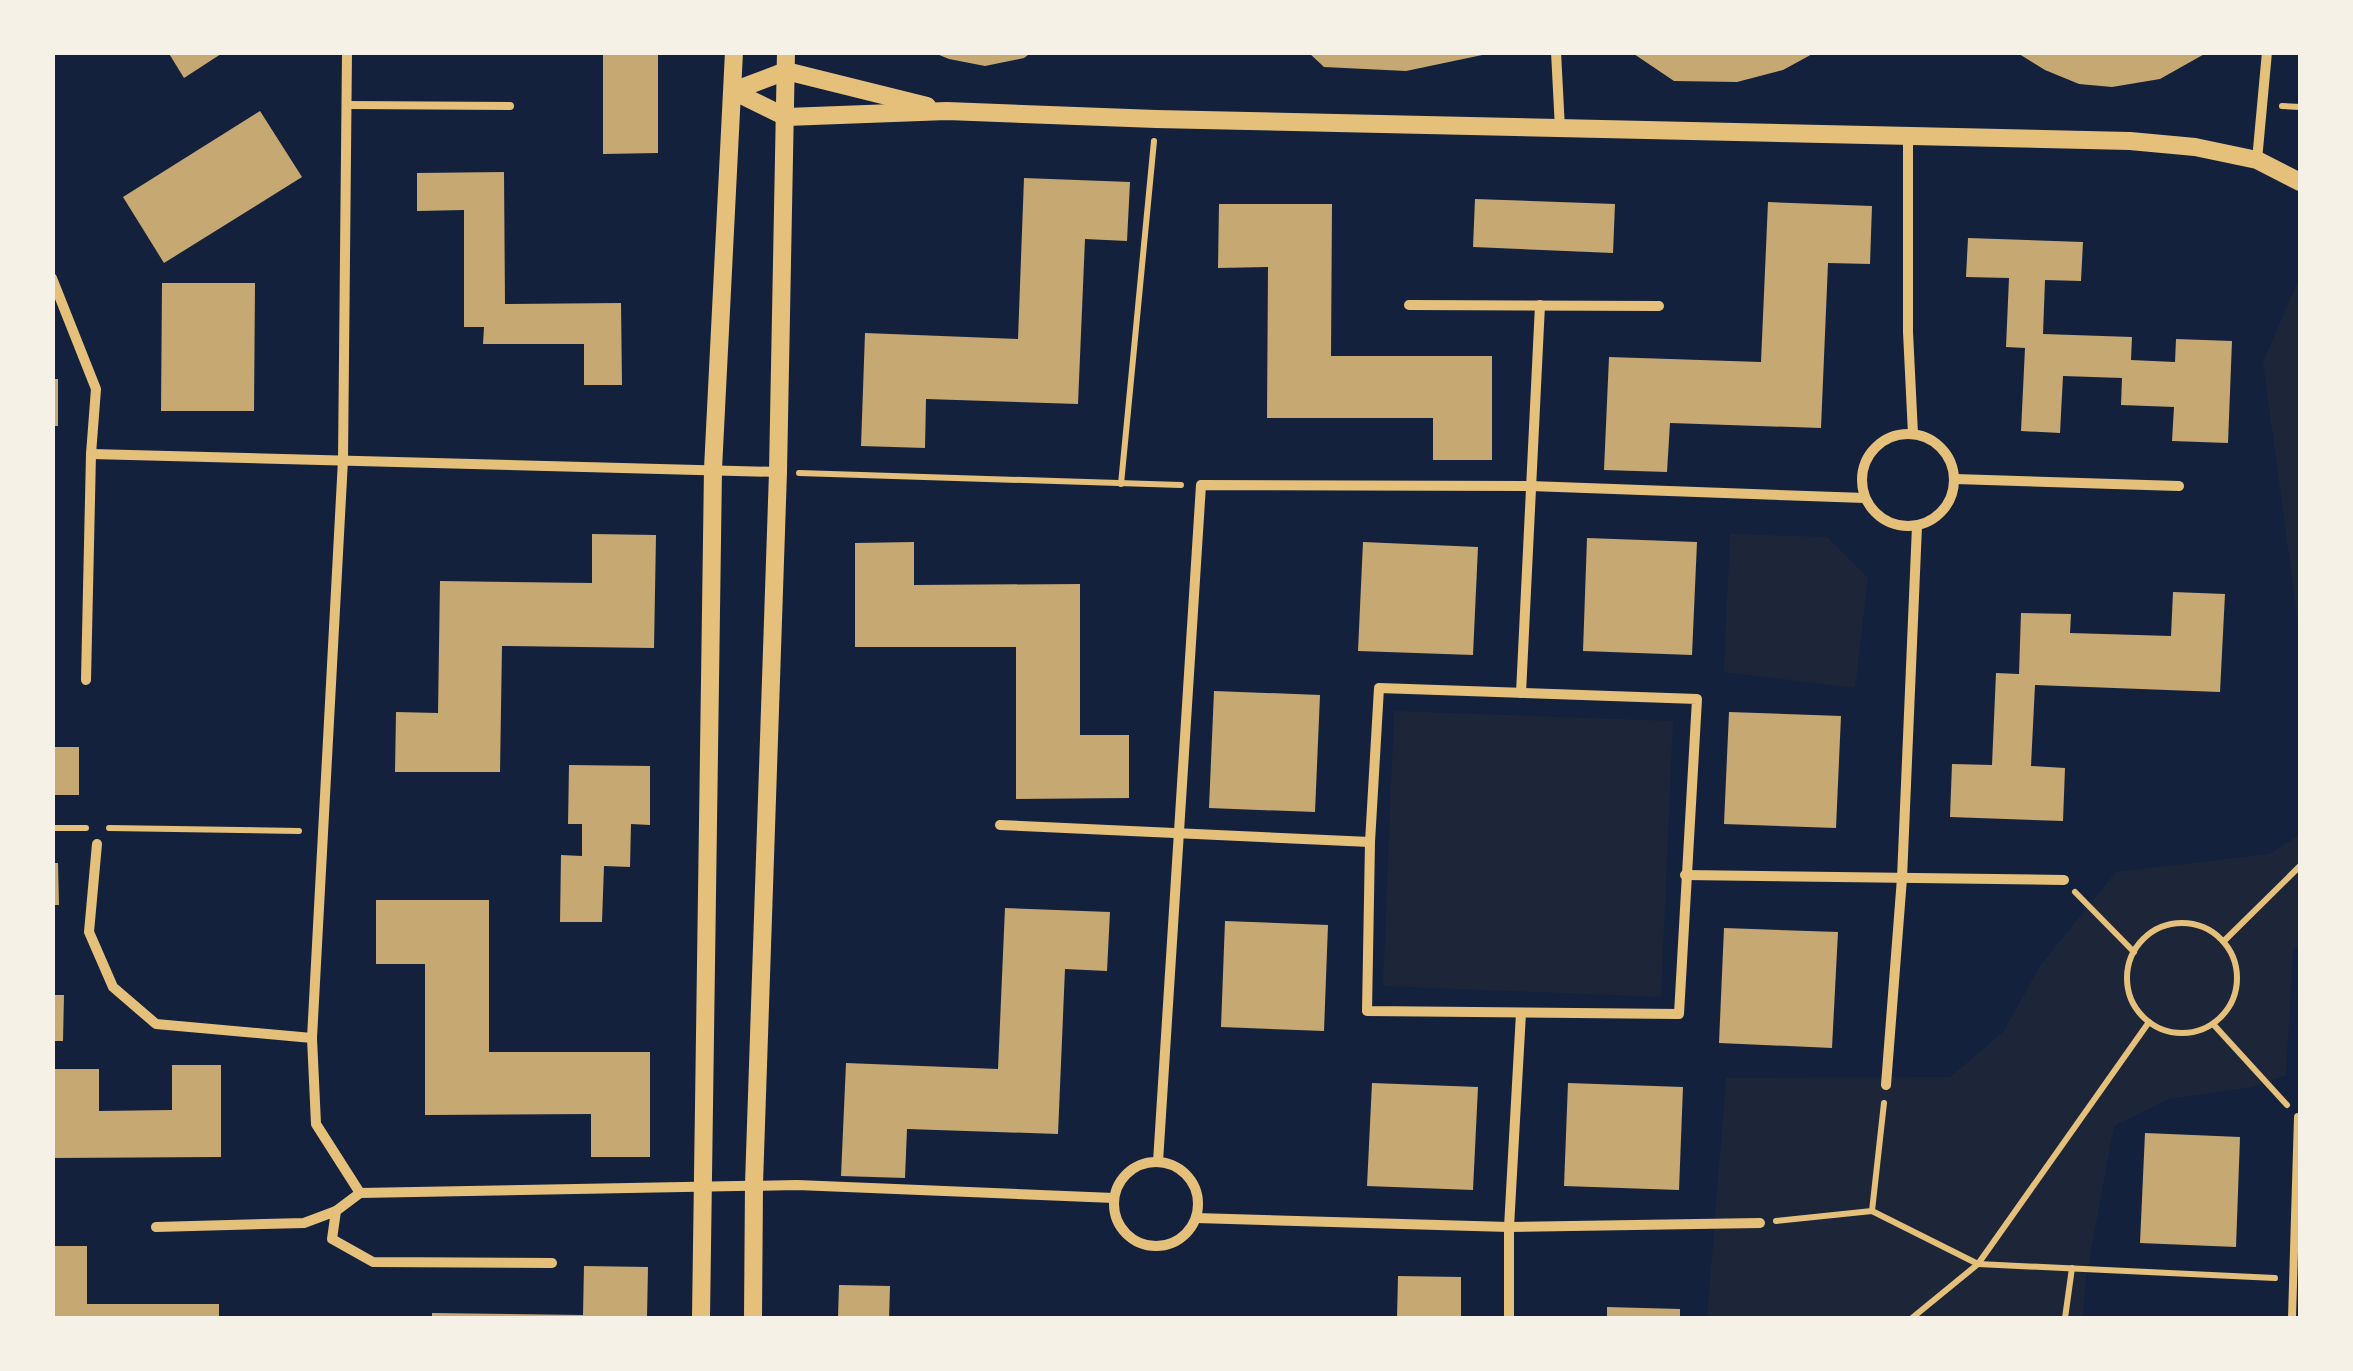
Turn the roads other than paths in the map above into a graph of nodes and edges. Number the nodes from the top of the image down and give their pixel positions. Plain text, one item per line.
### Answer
1 (347, 52) edge
2 (734, 52) edge
3 (1556, 52) edge
4 (2267, 52) edge
5 (786, 62) edge
6 (734, 91) junction
7 (347, 105) junction
8 (510, 106) dead end
9 (947, 111) junction
10 (786, 118) junction
11 (1560, 129) junction
12 (1908, 136) junction
13 (2257, 160) junction
14 (2300, 182) edge
15 (52, 278) edge
16 (1409, 305) dead end
17 (1540, 306) junction
18 (1659, 306) dead end
19 (1913, 434) junction
20 (90, 454) junction
21 (343, 460) junction
22 (713, 469) junction
23 (778, 472) junction
24 (1955, 480) junction
25 (1530, 486) junction
26 (2180, 486) dead end
27 (1865, 498) junction
28 (1917, 526) junction
29 (86, 680) dead end
30 (1521, 693) junction
31 (1000, 826) dead end
32 (1178, 835) junction
33 (1370, 842) junction
34 (97, 844) dead end
35 (1685, 876) junction
36 (1902, 878) junction
37 (2064, 880) road end
38 (1520, 1012) junction
39 (312, 1038) junction
40 (1886, 1085) road end
41 (2298, 1116) road end
42 (1158, 1162) junction
43 (754, 1184) junction
44 (703, 1186) junction
45 (360, 1193) junction
46 (1114, 1198) junction
47 (336, 1210) junction
48 (1196, 1218) junction
49 (1760, 1223) road end
50 (156, 1227) dead end
51 (1509, 1227) junction
52 (552, 1263) dead end
53 (2297, 1280) edge
54 (701, 1318) edge
55 (753, 1318) edge
56 (1509, 1318) edge
57 (2292, 1318) edge

1 - 7 street
2 - 6 street
3 - 11 street
4 - 13 street
5 - 6 street
5 - 9 street
5 - 10 street
6 - 10 street
6 - 22 street
7 - 8 lane
7 - 21 street
9 - 10 street
9 - 11 street
10 - 23 street
11 - 12 street
12 - 13 street
12 - 19 street
13 - 14 street
15 - 20 street
16 - 17 street
17 - 18 street
17 - 25 street
19 - 24 street
19 - 27 street
20 - 21 street
20 - 29 street
21 - 22 street
21 - 39 street
22 - 23 street
22 - 44 street
23 - 43 street
24 - 26 street
24 - 28 street
25 - 27 street
25 - 30 street
25 - 32 street
27 - 28 street
28 - 36 street
30 - 33 street
30 - 35 street
31 - 32 street
32 - 33 street
32 - 42 street
33 - 38 street
34 - 39 street
35 - 36 street
35 - 38 street
36 - 37 street
36 - 40 street
38 - 51 street
39 - 45 street
41 - 53 lane
42 - 46 street
42 - 48 street
43 - 44 street
43 - 46 street
43 - 55 street
44 - 45 street
44 - 54 street
45 - 47 street
46 - 48 street
47 - 50 street
47 - 52 street
48 - 51 street
49 - 51 street
51 - 56 street
53 - 57 lane

